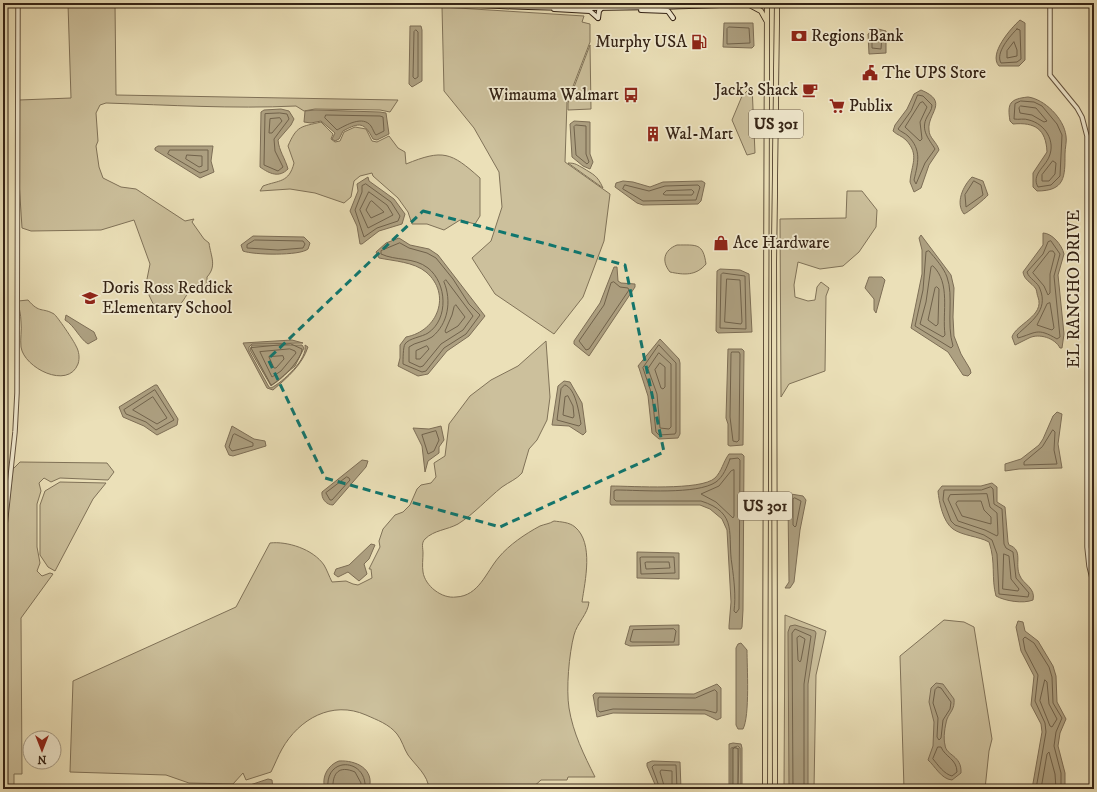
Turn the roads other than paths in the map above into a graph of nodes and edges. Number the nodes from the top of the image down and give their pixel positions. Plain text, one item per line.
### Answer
1 (18, 3) edge
2 (39, 3) edge
3 (450, 3) edge
4 (647, 3) edge
5 (767, 3) edge
6 (777, 3) edge
7 (1050, 3) edge
8 (3, 4) edge
9 (748, 4) junction
10 (547, 7) junction
11 (601, 7) junction
12 (607, 7) junction
13 (629, 7) junction
14 (679, 7) junction
15 (598, 18) junction
16 (767, 24) junction
17 (3, 544) edge
18 (1094, 586) edge
19 (765, 675) junction
20 (775, 675) junction
21 (765, 789) edge
22 (775, 789) edge

1 - 2 main road
1 - 8 main road
1 - 17 street
3 - 10 main road
4 - 11 main road
5 - 9 main road
5 - 16 main road, US 301
6 - 20 main road, US 301 / US 301
7 - 18 street, EL RANCHO DRIVE
9 - 14 main road
9 - 16 main road
10 - 11 main road
10 - 15 main road
11 - 12 main road
11 - 15 main road
12 - 13 main road
12 - 15 main road
13 - 14 main road
13 - 14 main road
16 - 19 main road, US 301
19 - 20 main road
19 - 21 main road, US 301
20 - 22 main road, US 301 / US 301

